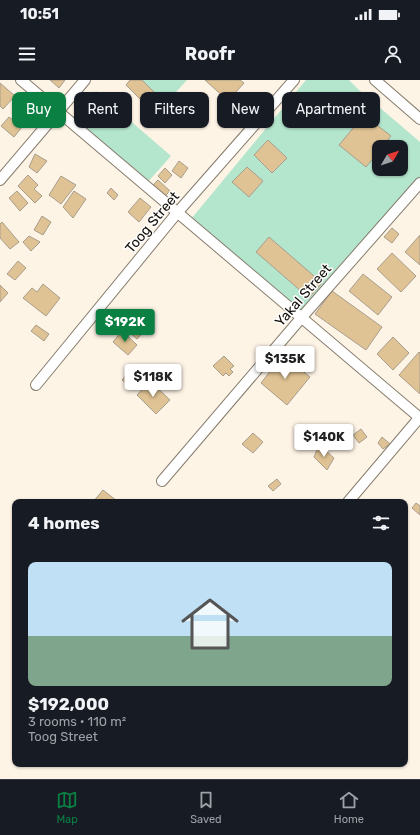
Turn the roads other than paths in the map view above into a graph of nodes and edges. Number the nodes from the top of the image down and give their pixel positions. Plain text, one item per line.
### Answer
1 (21, 80) edge
2 (85, 80) edge
3 (294, 80) edge
4 (375, 80) edge
5 (35, 92) edge
6 (66, 102) edge
7 (66, 118) edge
8 (420, 119) edge
9 (44, 128) edge
10 (0, 180) edge
11 (420, 183) edge
12 (177, 213) junction
13 (302, 317) junction
14 (36, 385) dead end
15 (420, 418) edge
16 (162, 481) dead end
17 (351, 499) edge

1 - 5 street
2 - 6 street
3 - 12 street, Toog Street
4 - 8 street
7 - 12 street
9 - 10 street
11 - 13 street, Yakal Street
12 - 13 street
12 - 14 street, Toog Street
13 - 15 street
13 - 16 street, Yakal Street
15 - 17 street

